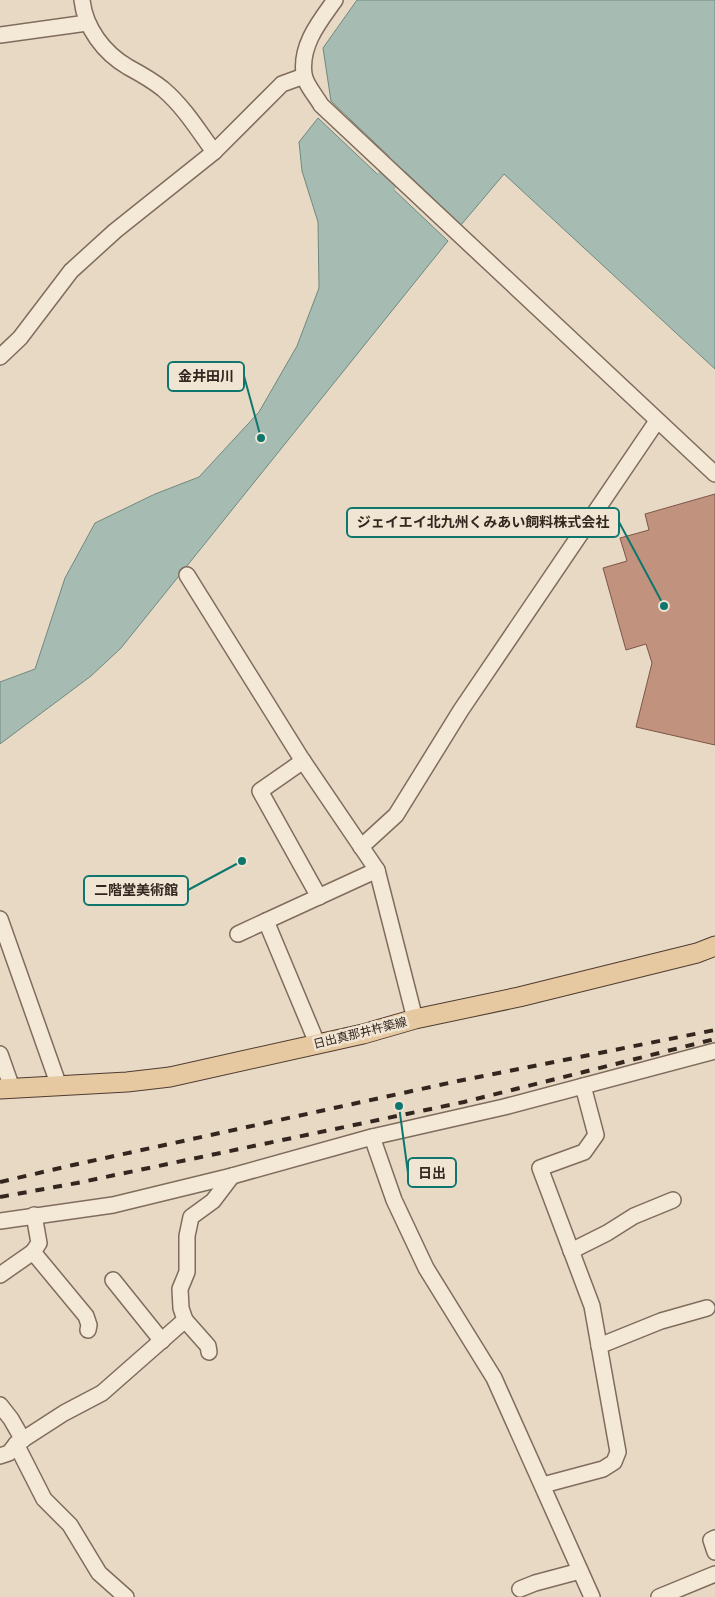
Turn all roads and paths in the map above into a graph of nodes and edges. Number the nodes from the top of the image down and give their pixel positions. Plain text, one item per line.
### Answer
1 (82, 0) edge
2 (336, 0) edge
3 (87, 23) junction
4 (0, 35) edge
5 (304, 76) junction
6 (214, 152) junction
7 (0, 357) edge
8 (657, 421) junction
9 (715, 474) edge
10 (187, 575) dead end
11 (303, 761) junction
12 (361, 847) junction
13 (377, 870) junction
14 (319, 897) junction
15 (0, 919) edge
16 (266, 921) junction
17 (238, 934) dead end
18 (715, 946) edge
19 (415, 1019) junction
20 (317, 1043) junction
21 (715, 1051) edge
22 (0, 1054) edge
23 (59, 1086) junction
24 (583, 1086) junction
25 (6, 1089) edge
26 (372, 1137) junction
27 (232, 1176) junction
28 (673, 1200) dead end
29 (34, 1215) junction
30 (0, 1221) edge
31 (571, 1251) junction
32 (33, 1252) junction
33 (0, 1275) edge
34 (113, 1280) dead end
35 (707, 1308) dead end
36 (185, 1320) junction
37 (88, 1330) dead end
38 (162, 1340) junction
39 (599, 1346) junction
40 (209, 1352) dead end
41 (0, 1404) edge
42 (20, 1442) junction
43 (0, 1456) edge
44 (543, 1486) junction
45 (715, 1538) edge
46 (715, 1552) edge
47 (580, 1571) junction
48 (715, 1574) edge
49 (520, 1589) dead end
50 (126, 1597) edge
51 (592, 1597) edge
52 (659, 1597) edge

1 - 3 street
2 - 5 street
3 - 4 street
3 - 6 street
5 - 6 street
5 - 8 street
6 - 7 street
8 - 9 street
8 - 12 street
10 - 11 street
11 - 12 street
11 - 14 street
12 - 13 street
13 - 14 street
13 - 19 street
14 - 16 street
15 - 23 street
16 - 17 street
16 - 20 street
18 - 19 main road, 日出真那井杵築線
19 - 20 main road, 日出真那井杵築線
20 - 23 main road, 日出真那井杵築線
21 - 24 street
22 - 25 street
23 - 25 main road, 日出真那井杵築線
24 - 26 street
24 - 31 street
26 - 27 street
26 - 44 street
27 - 29 street
27 - 36 street
28 - 31 street
29 - 30 street
29 - 32 street
31 - 39 street
32 - 33 street
32 - 37 street
34 - 38 street
35 - 39 street
36 - 38 street
36 - 40 street
38 - 42 street
39 - 44 street
41 - 42 street
42 - 43 street
42 - 50 street
44 - 47 street
45 - 46 street
47 - 49 street
47 - 51 street
48 - 52 street

